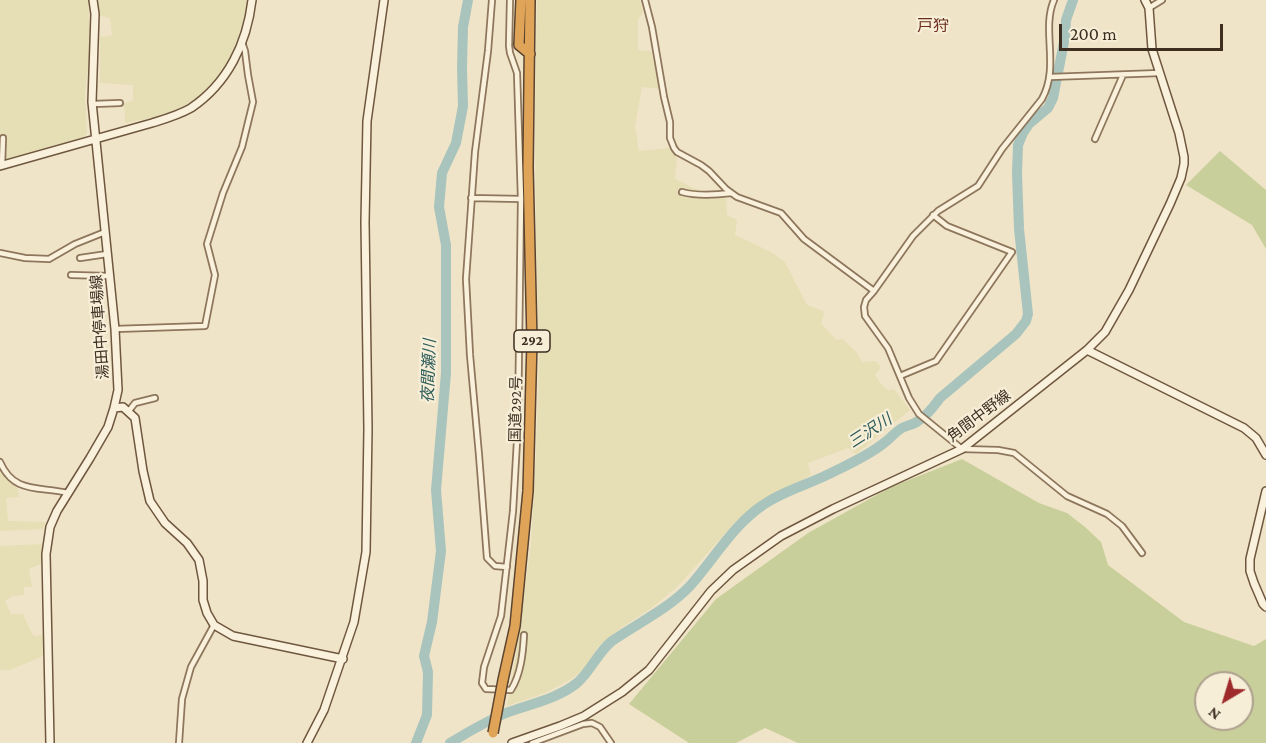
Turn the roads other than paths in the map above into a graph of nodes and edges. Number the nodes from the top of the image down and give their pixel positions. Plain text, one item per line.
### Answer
1 (93, 0) edge
2 (252, 0) edge
3 (384, 0) edge
4 (492, 0) edge
5 (510, 0) edge
6 (521, 0) edge
7 (531, 0) edge
8 (645, 0) edge
9 (1054, 0) edge
10 (1145, 0) edge
11 (1162, 0) edge
12 (1149, 8) junction
13 (242, 42) junction
14 (530, 54) junction
15 (1160, 73) junction
16 (1123, 75) junction
17 (1051, 77) junction
18 (120, 103) dead end
19 (93, 104) junction
20 (3, 138) dead end
21 (96, 139) junction
22 (1095, 139) dead end
23 (1, 166) edge
24 (682, 192) dead end
25 (731, 193) junction
26 (471, 198) junction
27 (522, 199) junction
28 (933, 216) junction
29 (105, 232) junction
30 (0, 253) edge
31 (107, 254) junction
32 (80, 258) dead end
33 (71, 274) dead end
34 (109, 276) junction
35 (874, 291) junction
36 (115, 329) junction
37 (1087, 350) junction
38 (900, 376) junction
39 (155, 398) dead end
40 (114, 408) junction
41 (128, 412) junction
42 (962, 449) junction
43 (1266, 455) edge
44 (0, 462) edge
45 (1266, 491) edge
46 (68, 493) junction
47 (1142, 553) dead end
48 (507, 567) junction
49 (1266, 608) edge
50 (214, 625) junction
51 (524, 634) dead end
52 (343, 659) junction
53 (492, 738) edge
54 (50, 743) edge
55 (179, 743) edge
56 (307, 743) edge
57 (512, 743) edge
58 (532, 743) edge
59 (611, 743) edge

1 - 19 main road, 湯田中停車場線
2 - 13 main road
3 - 52 main road
4 - 26 street
5 - 27 street
6 - 14 highway
7 - 14 highway, 国道292号 / 292
8 - 25 street
9 - 17 street
10 - 12 main road, 角間中野線
11 - 12 street
12 - 15 main road, 角間中野線
13 - 21 main road
13 - 36 street
14 - 53 highway, 国道292号 / 292, bridge
15 - 16 street
15 - 37 main road, 角間中野線
16 - 17 street
16 - 22 street
17 - 28 street
18 - 19 street
19 - 21 main road, 湯田中停車場線
20 - 23 street
21 - 23 main road
21 - 29 main road, 湯田中停車場線
24 - 25 street
25 - 35 street
26 - 27 street
26 - 48 street
27 - 48 street
28 - 35 street
28 - 38 street
29 - 30 street
29 - 31 main road, 湯田中停車場線
31 - 32 street
31 - 34 main road, 湯田中停車場線
33 - 34 street
34 - 36 main road, 湯田中停車場線
35 - 38 street
36 - 40 main road, 湯田中停車場線
37 - 42 main road, 角間中野線
37 - 43 main road
38 - 42 street
39 - 41 street
40 - 41 main road
40 - 46 main road, 湯田中停車場線
41 - 50 main road
42 - 47 street
42 - 57 main road, 角間中野線
44 - 46 street
45 - 49 main road
46 - 54 main road, 湯田中停車場線
48 - 51 street
50 - 52 main road
50 - 55 street
52 - 56 main road
58 - 59 street

